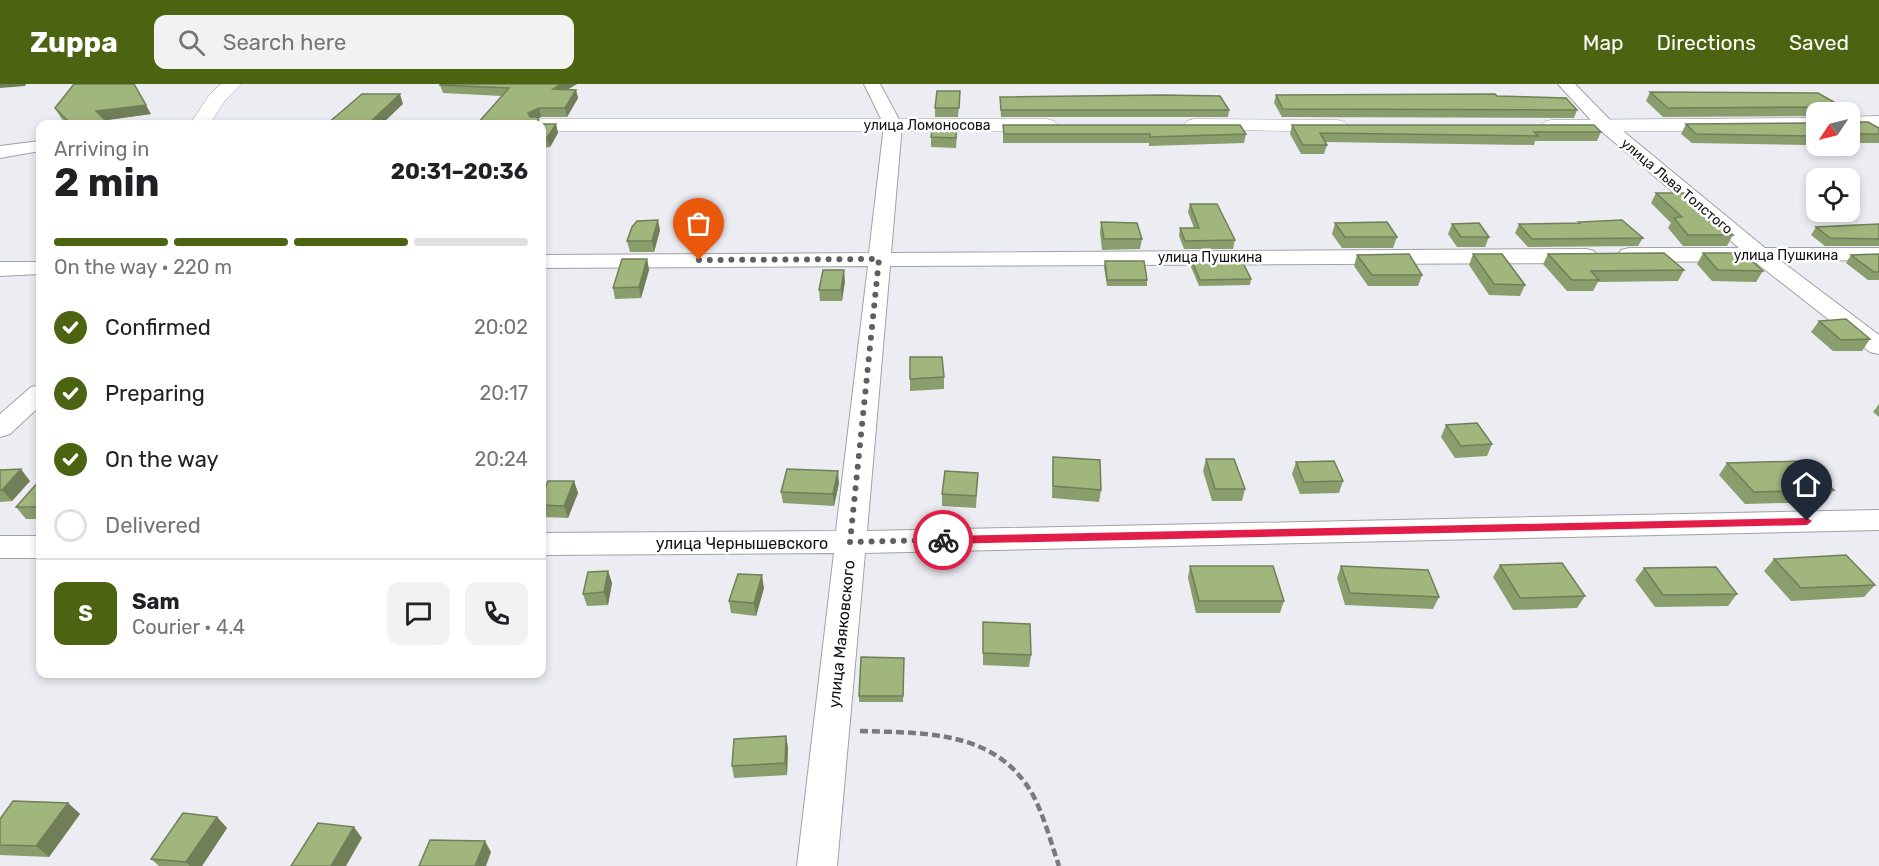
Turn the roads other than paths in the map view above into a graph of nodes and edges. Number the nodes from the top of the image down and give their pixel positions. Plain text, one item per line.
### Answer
1 (232, 84) edge
2 (872, 84) edge
3 (1566, 84) edge
4 (203, 120) edge
5 (1879, 122) edge
6 (1860, 123) edge
7 (1806, 124) edge
8 (546, 125) edge
9 (893, 125) junction
10 (1071, 125) edge
11 (1178, 125) edge
12 (1356, 126) edge
13 (1534, 126) edge
14 (1606, 126) junction
15 (36, 147) edge
16 (0, 152) edge
17 (1879, 254) edge
18 (1760, 255) junction
19 (879, 259) junction
20 (546, 261) edge
21 (36, 268) edge
22 (0, 269) edge
23 (1879, 347) edge
24 (21, 399) edge
25 (0, 428) edge
26 (1879, 520) edge
27 (850, 542) junction
28 (546, 544) edge
29 (0, 547) edge
30 (36, 547) edge
31 (817, 866) edge

1 - 4 street
2 - 9 street
3 - 14 street, улица Льва Толстого
5 - 6 street
7 - 14 street
8 - 9 street, улица Ломоносова
9 - 10 street, улица Ломоносова
9 - 19 street, улица Маяковского
11 - 12 street
13 - 14 street
14 - 18 street, улица Льва Толстого
15 - 16 street
17 - 18 street, улица Пушкина
18 - 19 street, улица Пушкина
18 - 23 street, улица Льва Толстого
19 - 20 street, улица Пушкина
19 - 27 street, улица Маяковского
21 - 22 street
24 - 25 street
26 - 27 street, улица Чернышевского
27 - 28 street, улица Чернышевского
27 - 31 street, улица Маяковского
29 - 30 street

